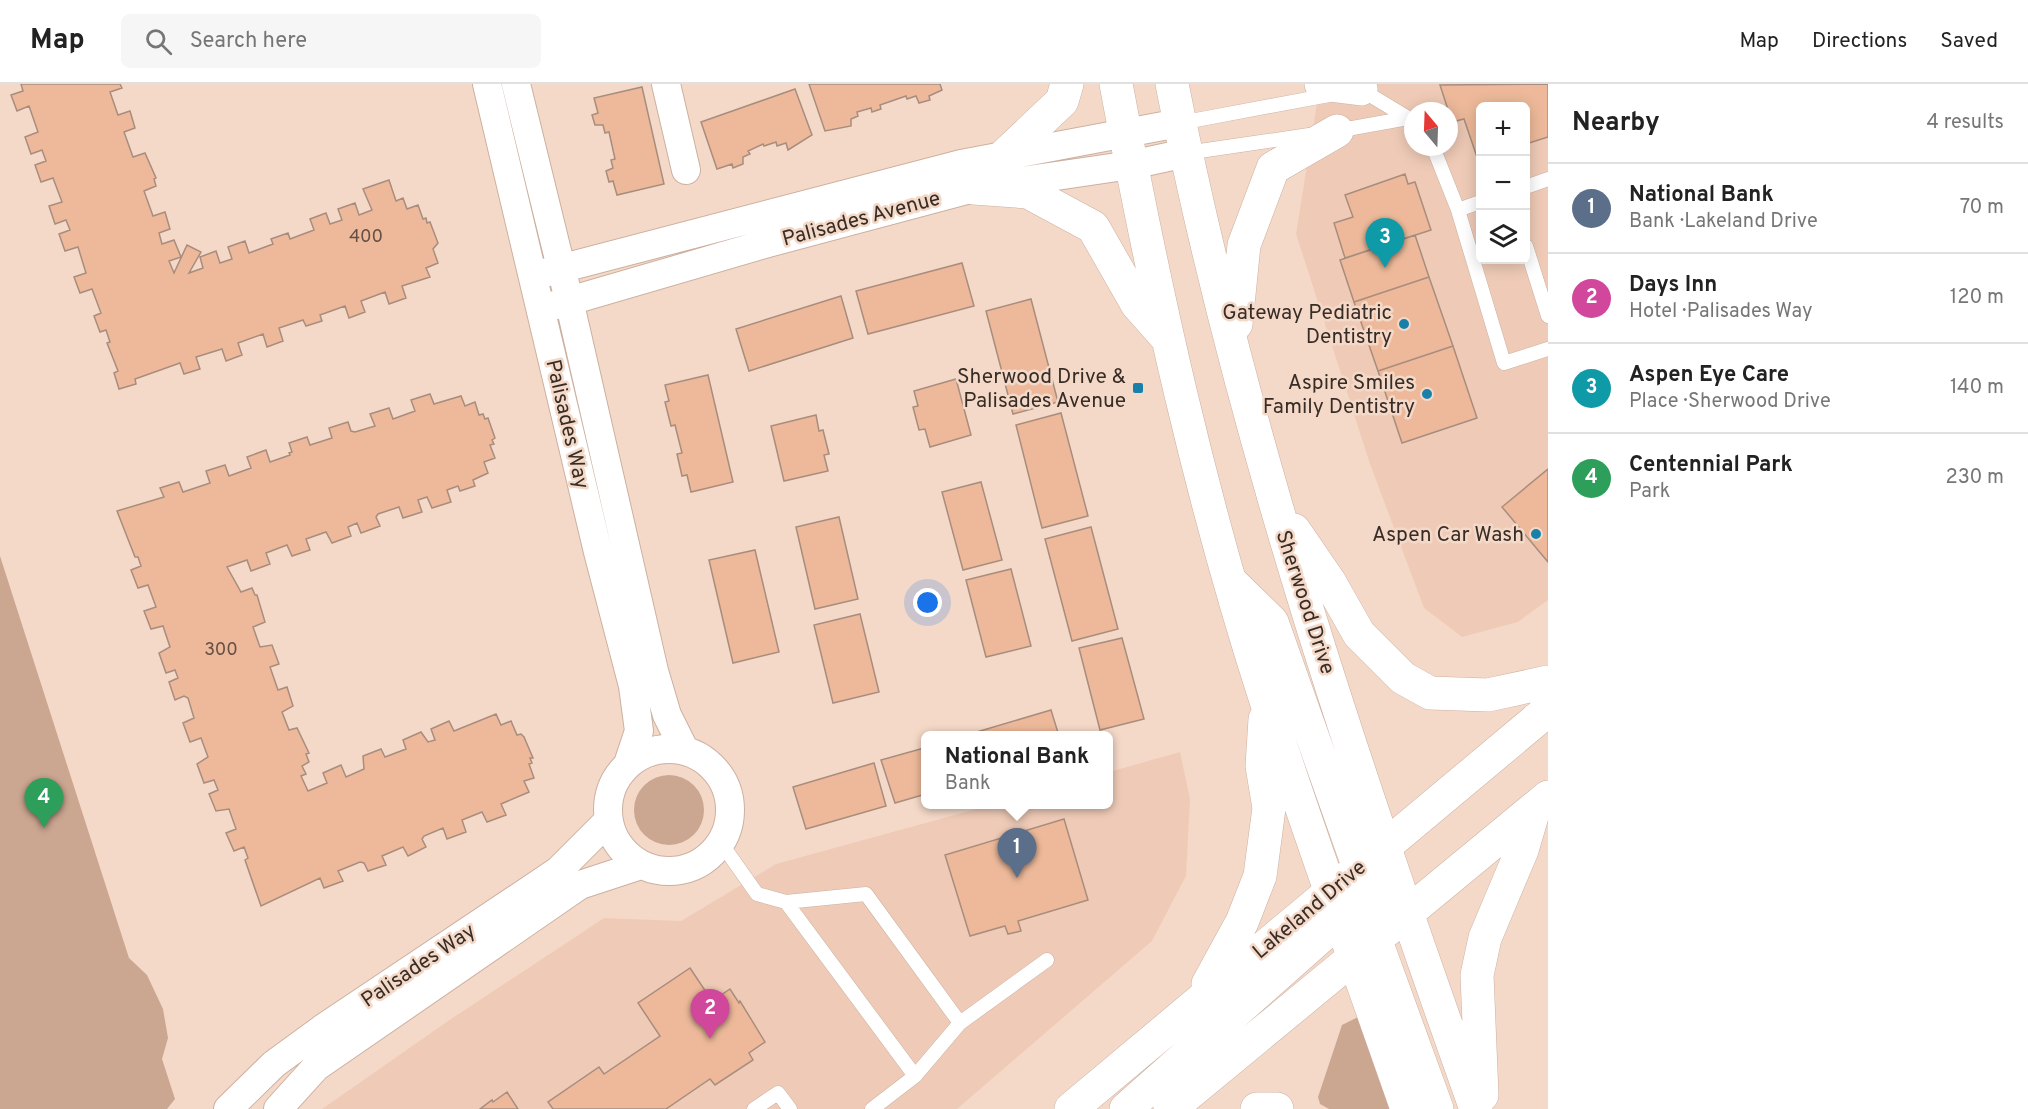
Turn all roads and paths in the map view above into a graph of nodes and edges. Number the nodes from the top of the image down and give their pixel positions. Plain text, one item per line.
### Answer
1 (487, 84) edge
2 (516, 84) edge
3 (1068, 84) edge
4 (1116, 84) edge
5 (1172, 84) edge
6 (1321, 84) edge
7 (672, 86) edge
8 (1360, 89) junction
9 (1404, 116) edge
10 (1404, 121) edge
11 (1337, 131) junction
12 (1126, 133) junction
13 (1183, 138) junction
14 (1005, 155) junction
15 (1437, 156) edge
16 (1131, 165) junction
17 (686, 170) dead end
18 (1548, 179) edge
19 (1530, 186) edge
20 (974, 188) junction
21 (1476, 203) edge
22 (1458, 210) junction
23 (1530, 259) edge
24 (561, 269) junction
25 (533, 276) junction
26 (569, 300) junction
27 (541, 309) junction
28 (1548, 316) edge
29 (1168, 339) junction
30 (1233, 349) junction
31 (1548, 349) edge
32 (1274, 501) junction
33 (1231, 582) junction
34 (1548, 682) edge
35 (1266, 702) junction
36 (1548, 710) edge
37 (685, 751) junction
38 (628, 764) junction
39 (1541, 803) edge
40 (608, 821) junction
41 (721, 843) junction
42 (1384, 847) junction
43 (641, 865) junction
44 (1351, 895) junction
45 (786, 902) junction
46 (1408, 914) junction
47 (1366, 949) junction
48 (1047, 960) dead end
49 (1200, 1000) junction
50 (960, 1023) junction
51 (915, 1076) junction
52 (228, 1109) edge
53 (278, 1109) edge
54 (754, 1109) edge
55 (790, 1109) edge
56 (872, 1109) edge
57 (1071, 1109) edge
58 (1126, 1109) edge
59 (1170, 1109) edge
60 (1257, 1109) edge
61 (1277, 1109) edge
62 (1407, 1109) edge
63 (1437, 1109) edge
64 (1476, 1109) edge
65 (1482, 1109) edge

1 - 25 street, Palisades Way
2 - 24 street, Palisades Way
3 - 14 main road
4 - 12 main road
5 - 13 main road, Sherwood Drive
6 - 8 main road
7 - 17 street
8 - 9 lane
8 - 13 lane
10 - 11 lane
11 - 13 lane
11 - 30 main road
12 - 13 street, Palisades Avenue
12 - 14 street, Palisades Avenue
12 - 16 main road
13 - 16 street, Palisades Avenue
13 - 30 main road, Sherwood Drive
14 - 24 street, Palisades Avenue
15 - 22 lane
16 - 20 street, Palisades Avenue
16 - 29 main road
18 - 19 lane
20 - 26 street, Palisades Avenue
20 - 29 main road
21 - 22 lane
22 - 31 lane
23 - 28 lane
24 - 25 street, Palisades Avenue
24 - 26 street, Palisades Way
25 - 27 street, Palisades Way
26 - 27 street, Palisades Avenue
26 - 37 street, Palisades Way
27 - 38 street, Palisades Way
29 - 33 main road
30 - 32 main road, Sherwood Drive
32 - 34 main road
32 - 42 main road, Sherwood Drive
33 - 35 main road
33 - 44 main road
35 - 44 main road
35 - 49 main road
36 - 42 main road, Lakeland Drive
37 - 38 street
37 - 41 street
38 - 40 street, Palisades Way
39 - 46 main road
39 - 65 main road
40 - 43 street
40 - 52 street, Palisades Way
41 - 43 street, Palisades Way
41 - 45 lane
42 - 44 main road, Lakeland Drive
42 - 46 main road, Sherwood Drive
43 - 53 street, Palisades Way
44 - 46 main road
44 - 47 main road
44 - 49 main road, Lakeland Drive
44 - 58 main road
45 - 50 lane
45 - 51 lane
46 - 47 main road
46 - 64 main road, Sherwood Drive
47 - 59 main road
47 - 62 main road
47 - 63 main road
48 - 50 lane
49 - 57 main road, Lakeland Drive
50 - 51 lane
51 - 56 lane
54 - 55 lane
60 - 61 main road

